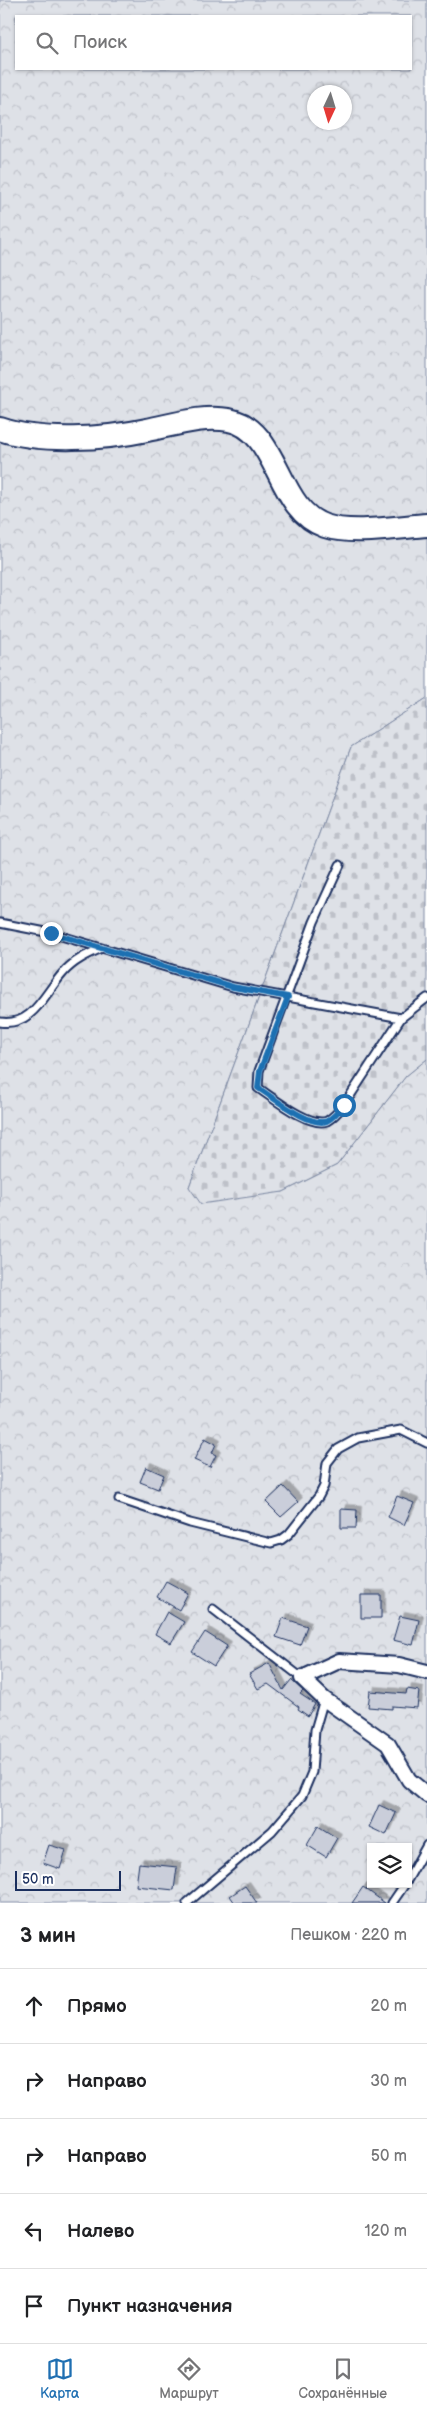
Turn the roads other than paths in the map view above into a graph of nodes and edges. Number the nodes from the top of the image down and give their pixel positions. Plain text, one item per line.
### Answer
1 (0, 429) edge
2 (427, 525) edge
3 (340, 865) dead end
4 (0, 923) edge
5 (103, 948) junction
6 (288, 997) junction
7 (427, 998) edge
8 (401, 1018) junction
9 (0, 1022) edge
10 (427, 1443) edge
11 (119, 1499) dead end
12 (213, 1609) dead end
13 (427, 1672) edge
14 (302, 1678) junction
15 (324, 1699) junction
16 (427, 1795) edge
17 (427, 1845) edge
18 (412, 1872) edge
19 (402, 1888) edge
20 (187, 1903) edge
21 (392, 1903) edge

1 - 2 highway
3 - 6 lane
4 - 5 lane
5 - 6 lane
5 - 9 lane
6 - 8 lane
6 - 8 lane
7 - 8 lane
10 - 11 lane
12 - 14 lane
13 - 14 street
14 - 15 street
15 - 16 street
15 - 20 lane
17 - 18 lane
19 - 21 lane

